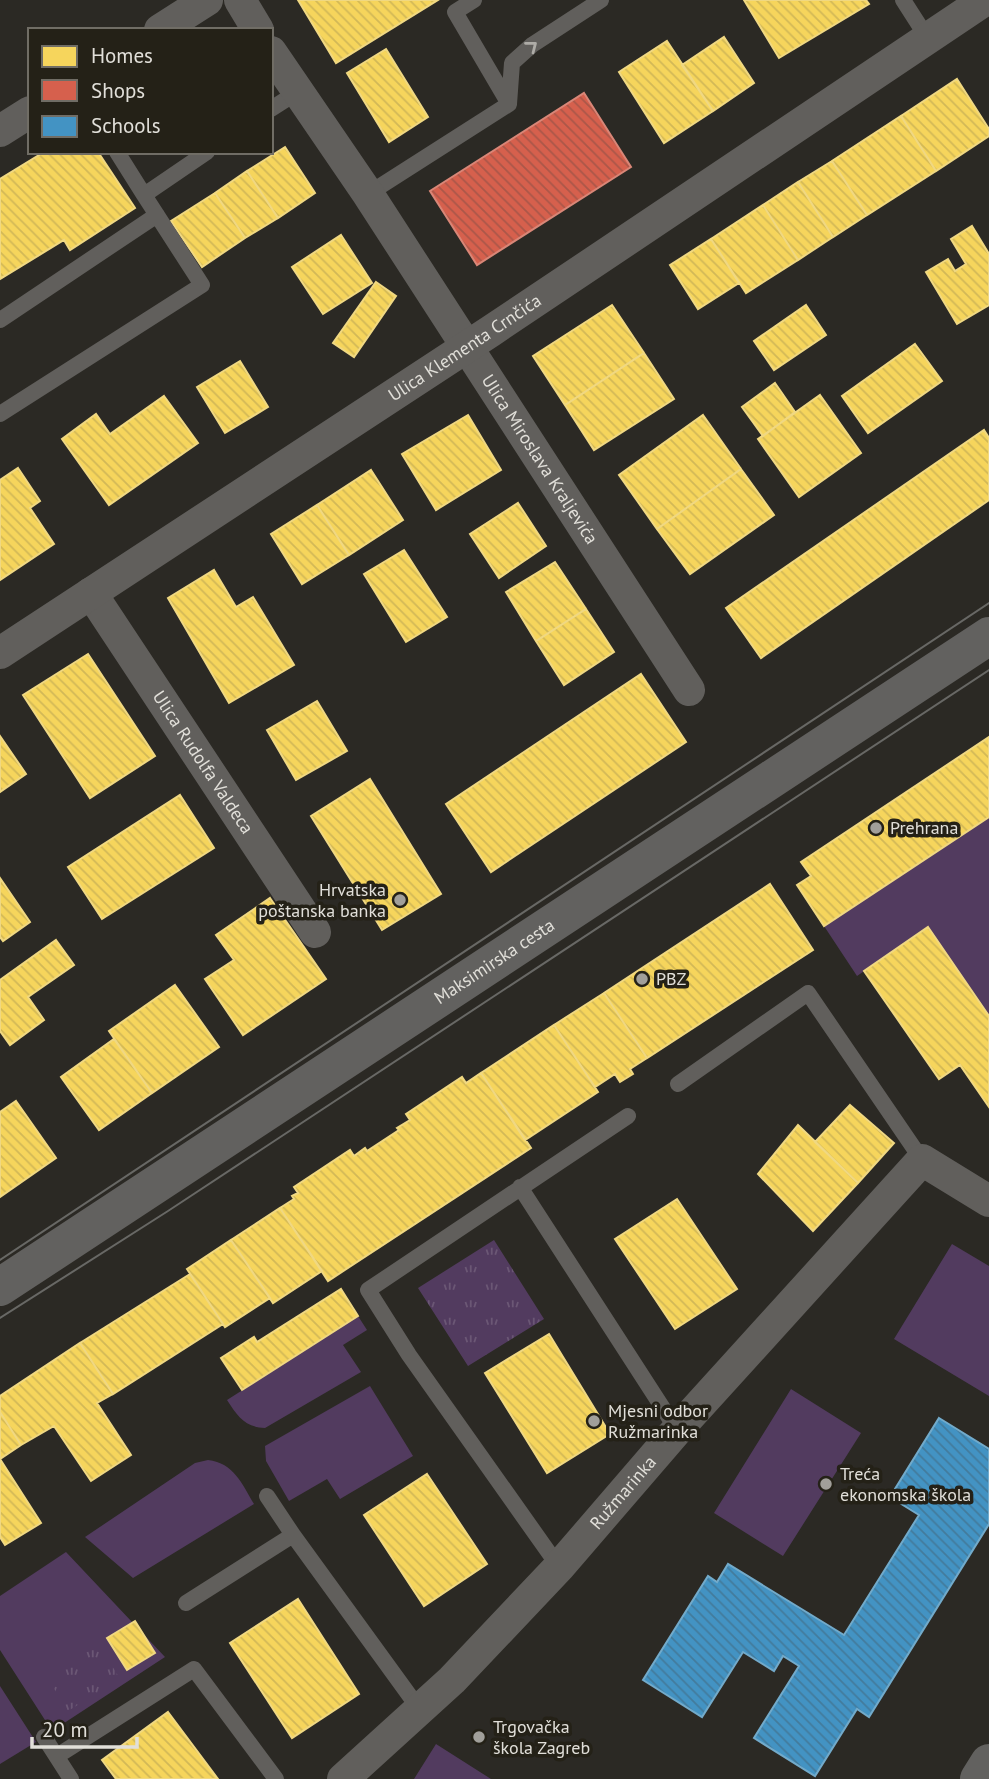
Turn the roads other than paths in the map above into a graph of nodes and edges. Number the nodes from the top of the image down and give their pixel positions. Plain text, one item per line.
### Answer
1 (207, 0) edge
2 (240, 0) edge
3 (474, 0) edge
4 (601, 0) edge
5 (903, 0) edge
6 (985, 0) edge
7 (163, 28) edge
8 (257, 28) edge
9 (928, 39) junction
10 (273, 60) edge
11 (284, 101) edge
12 (509, 104) junction
13 (28, 113) edge
14 (0, 131) edge
15 (118, 154) edge
16 (204, 154) edge
17 (368, 194) junction
18 (144, 195) junction
19 (157, 215) junction
20 (0, 320) edge
21 (465, 346) junction
22 (0, 414) edge
23 (91, 593) junction
24 (989, 636) edge
25 (0, 653) edge
26 (689, 690) dead end
27 (315, 932) dead end
28 (678, 1084) dead end
29 (628, 1116) dead end
30 (922, 1160) junction
31 (520, 1187) junction
32 (989, 1201) edge
33 (0, 1287) edge
34 (677, 1430) junction
35 (267, 1496) dead end
36 (293, 1535) junction
37 (559, 1567) junction
38 (186, 1603) dead end
39 (421, 1710) junction
40 (44, 1737) dead end
41 (57, 1756) junction
42 (989, 1762) edge
43 (71, 1779) edge
44 (276, 1779) edge
45 (343, 1779) edge
46 (979, 1779) edge

1 - 7 street
2 - 8 street
3 - 12 lane
12 -> 4 lane
5 - 9 lane
6 - 9 street, Ulica Klementa Crnčića
9 - 21 street, Ulica Klementa Crnčića
10 - 11 street, Ulica Miroslava Kraljevića
11 - 17 street, Ulica Miroslava Kraljevića
12 - 17 lane
13 - 14 street
15 - 18 lane
16 - 18 lane
17 - 21 street, Ulica Miroslava Kraljevića
18 - 19 lane
19 - 20 lane
19 - 22 lane
21 - 23 street, Ulica Klementa Crnčića
21 - 26 street, Ulica Miroslava Kraljevića
23 - 25 street, Ulica Klementa Crnčića
23 - 27 street, Ulica Rudolfa Valdeca
24 - 33 main road, Maksimirska cesta
28 - 30 lane
29 - 31 lane
30 - 32 street
30 - 34 street, Ružmarinka
31 - 34 lane
31 - 37 lane
34 - 37 street, Ružmarinka
35 - 36 lane
36 - 38 lane
36 - 39 lane
37 - 39 street, Ružmarinka
39 - 45 street, Ružmarinka
40 - 41 lane
41 - 43 lane
41 - 44 lane
42 - 46 main road

